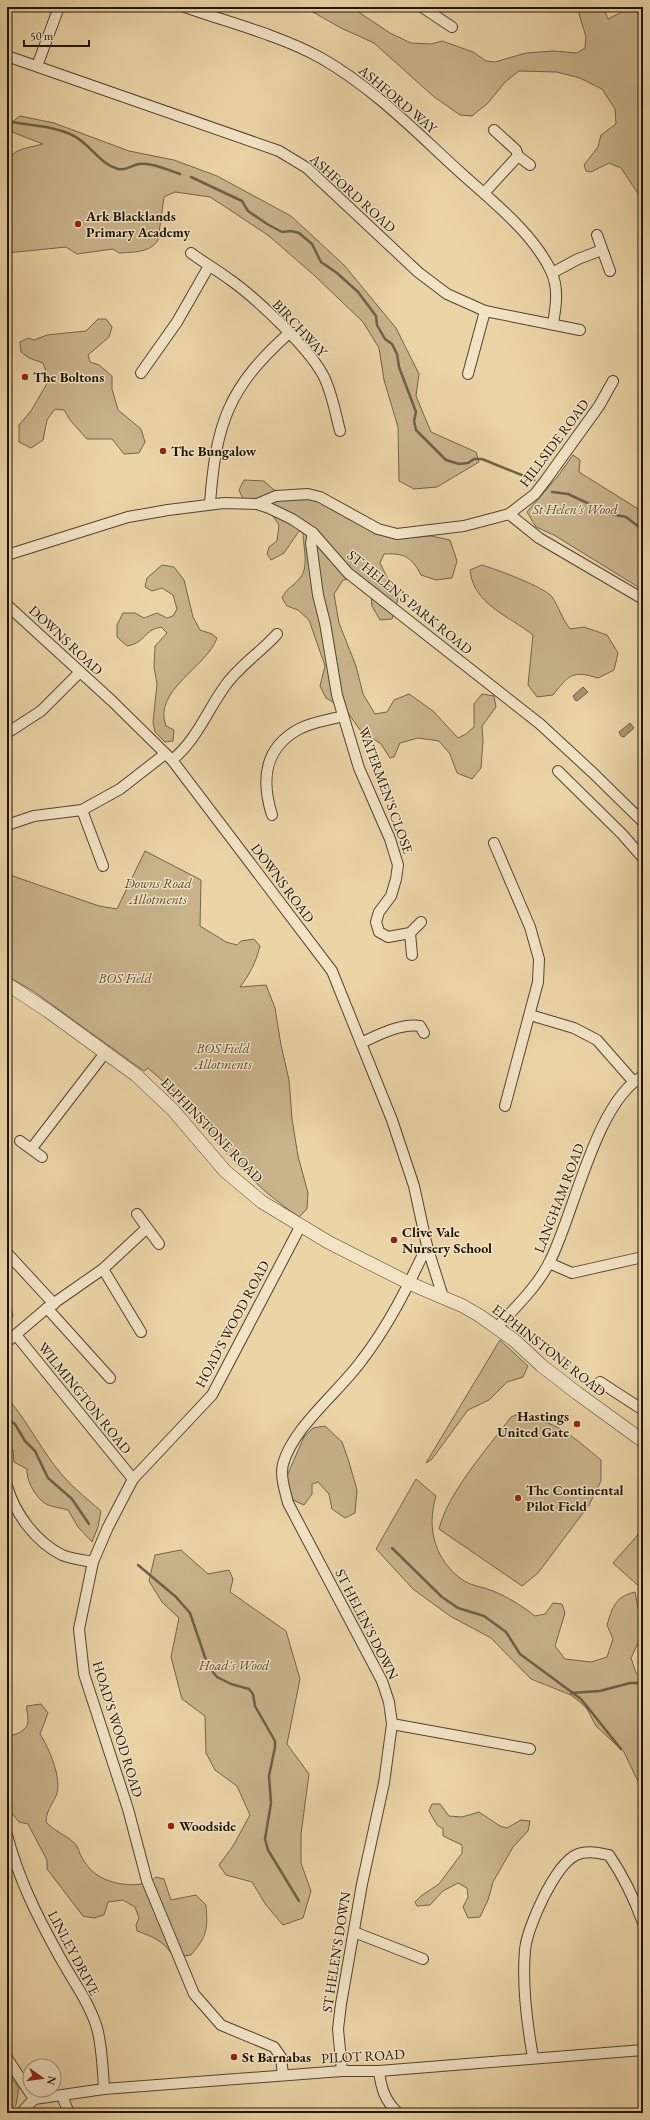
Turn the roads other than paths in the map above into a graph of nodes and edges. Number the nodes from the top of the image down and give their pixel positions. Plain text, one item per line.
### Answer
1 (59, 7) edge
2 (185, 7) edge
3 (422, 7) edge
4 (452, 27) dead end
5 (7, 56) edge
6 (37, 66) junction
7 (494, 130) dead end
8 (518, 156) junction
9 (530, 165) dead end
10 (484, 193) junction
11 (597, 235) dead end
12 (602, 250) junction
13 (191, 253) dead end
14 (209, 266) junction
15 (610, 271) dead end
16 (552, 272) junction
17 (485, 311) junction
18 (553, 324) junction
19 (580, 330) dead end
20 (288, 334) junction
21 (141, 373) dead end
22 (468, 374) dead end
23 (613, 381) dead end
24 (340, 431) dead end
25 (210, 503) junction
26 (256, 504) junction
27 (509, 514) junction
28 (313, 533) junction
29 (7, 555) edge
30 (643, 599) edge
31 (7, 605) edge
32 (280, 647) dead end
33 (80, 672) junction
34 (344, 716) junction
35 (7, 733) edge
36 (168, 757) junction
37 (558, 771) dead end
38 (82, 810) junction
39 (272, 815) dead end
40 (643, 822) edge
41 (7, 825) edge
42 (494, 843) dead end
43 (643, 858) edge
44 (97, 862) dead end
45 (421, 922) dead end
46 (410, 933) junction
47 (412, 955) dead end
48 (7, 984) edge
49 (530, 1015) junction
50 (424, 1033) dead end
51 (361, 1043) junction
52 (105, 1053) junction
53 (643, 1076) edge
54 (633, 1081) junction
55 (505, 1106) dead end
56 (20, 1141) dead end
57 (32, 1148) junction
58 (42, 1157) dead end
59 (137, 1214) dead end
60 (300, 1227) junction
61 (147, 1228) junction
62 (159, 1244) dead end
63 (427, 1246) junction
64 (7, 1253) edge
65 (643, 1257) edge
66 (549, 1263) junction
67 (103, 1269) junction
68 (409, 1283) junction
69 (443, 1297) junction
70 (51, 1306) junction
71 (496, 1328) junction
72 (141, 1332) dead end
73 (16, 1335) junction
74 (7, 1342) edge
75 (110, 1378) dead end
76 (600, 1382) dead end
77 (643, 1410) edge
78 (643, 1441) edge
79 (133, 1479) junction
80 (7, 1486) edge
81 (93, 1562) junction
82 (392, 1724) junction
83 (530, 1749) dead end
84 (7, 1834) edge
85 (643, 1923) edge
86 (354, 1932) junction
87 (423, 1959) dead end
88 (643, 2050) edge
89 (7, 2058) edge
90 (533, 2058) junction
91 (342, 2071) junction
92 (379, 2071) junction
93 (283, 2075) junction
94 (104, 2089) junction
95 (62, 2096) joint
96 (43, 2098) edge
97 (34, 2099) junction
98 (21, 2113) edge
99 (70, 2113) edge
100 (398, 2113) edge

1 - 6 street
2 - 10 street, ASHFORD WAY
3 - 4 street
5 - 6 street, ASHFORD ROAD
6 - 17 street, ASHFORD ROAD
7 - 8 street
8 - 9 street
8 - 10 street
10 - 16 street, ASHFORD WAY
11 - 12 street
12 - 15 street
12 - 16 street
13 - 14 street, BIRCHWAY
14 - 20 street, BIRCHWAY
14 - 21 street
16 - 18 street, ASHFORD WAY
17 - 18 street, ASHFORD ROAD
17 - 22 street
18 - 19 street, ASHFORD ROAD
20 - 24 street, BIRCHWAY
20 - 25 street
23 - 27 street, HILLSIDE ROAD
25 - 26 street, ST HELEN'S PARK ROAD
25 - 29 street, ST HELEN'S PARK ROAD
26 - 27 street
26 - 28 street, ST HELEN'S PARK ROAD
27 - 30 street
28 - 34 street, WATERMEN'S CLOSE
28 - 40 street, ST HELEN'S PARK ROAD
31 - 33 street, DOWNS ROAD
32 - 36 street
33 - 35 street
33 - 36 street, DOWNS ROAD
34 - 39 street, WATERMEN'S CLOSE
34 - 46 street, WATERMEN'S CLOSE
36 - 38 street
36 - 51 street, DOWNS ROAD
37 - 43 street
38 - 41 street
38 - 44 street
42 - 49 street
45 - 46 street
46 - 47 street
48 - 52 street, ELPHINSTONE ROAD
49 - 54 street
49 - 55 street
50 - 51 street
51 - 63 street, DOWNS ROAD
52 - 57 street
52 - 60 street, ELPHINSTONE ROAD
53 - 54 street, LANGHAM ROAD
54 - 66 street, LANGHAM ROAD
56 - 57 street
57 - 58 street
59 - 61 street
60 - 68 street, ELPHINSTONE ROAD
60 - 79 street, HOAD'S WOOD ROAD
61 - 62 street
61 - 67 street
63 - 68 street
63 - 69 street, DOWNS ROAD
64 - 70 street
65 - 66 street
66 - 71 street, LANGHAM ROAD
67 - 70 street
67 - 72 street
68 - 69 street, ELPHINSTONE ROAD
68 - 82 street, ST HELEN'S DOWN
69 - 71 street, ELPHINSTONE ROAD
70 - 73 street
70 - 75 street
71 - 78 street, ELPHINSTONE ROAD
73 - 74 street
73 - 79 street, WILMINGTON ROAD
76 - 77 street
79 - 81 street, HOAD'S WOOD ROAD
80 - 81 street
81 - 93 street, HOAD'S WOOD ROAD
82 - 83 street
82 - 86 street, ST HELEN'S DOWN
84 - 94 street, LINLEY DRIVE
85 - 90 street
86 - 87 street
86 - 91 street, ST HELEN'S DOWN
88 - 90 street, PILOT ROAD
89 - 97 street
90 - 92 street, PILOT ROAD
91 - 92 street, PILOT ROAD
91 - 93 street, PILOT ROAD
92 - 100 street
93 - 94 street, PILOT ROAD
94 - 95 street, PILOT ROAD
95 - 99 street
96 - 97 street, PILOT ROAD
97 - 98 street

